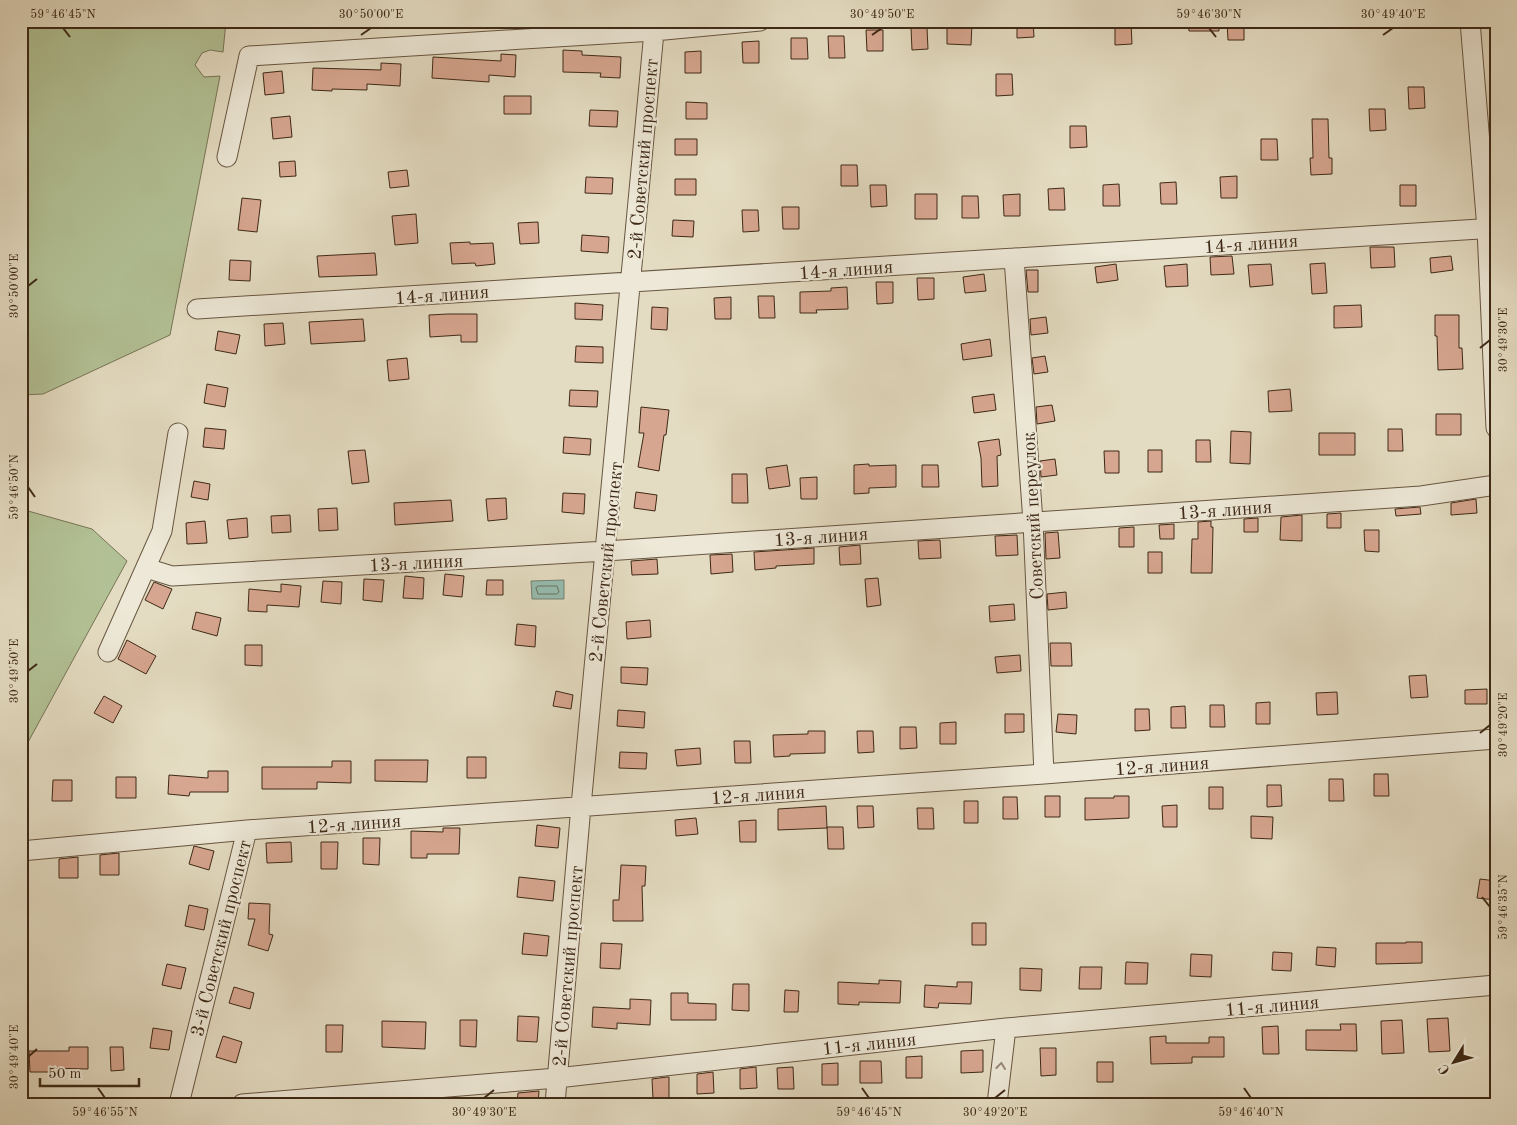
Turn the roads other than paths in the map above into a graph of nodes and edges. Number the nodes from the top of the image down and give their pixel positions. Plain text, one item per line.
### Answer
1 (760, 21) edge
2 (1470, 21) edge
3 (655, 26) edge
4 (227, 157) dead end
5 (1491, 228) edge
6 (1014, 258) junction
7 (631, 282) junction
8 (197, 309) dead end
9 (1496, 428) edge
10 (178, 433) dead end
11 (1496, 485) edge
12 (1033, 522) junction
13 (606, 551) junction
14 (146, 568) junction
15 (108, 652) dead end
16 (1496, 739) edge
17 (1044, 774) junction
18 (581, 806) junction
19 (247, 830) junction
20 (21, 851) edge
21 (1496, 985) edge
22 (1006, 1028) junction
23 (557, 1078) junction
24 (179, 1104) edge
25 (242, 1104) edge
26 (555, 1104) edge
27 (997, 1104) edge

1 - 3 street
2 - 5 street
3 - 4 street
3 - 7 street, 2-й Советский проспект
5 - 6 street, 14-я линия
5 - 9 street
6 - 7 street, 14-я линия
6 - 12 street, Советский переулок
7 - 8 street, 14-я линия
7 - 13 street, 2-й Советский проспект
10 - 14 street
11 - 12 street, 13-я линия
12 - 13 street, 13-я линия
12 - 17 street, Советский переулок
13 - 14 street, 13-я линия
13 - 18 street, 2-й Советский проспект
14 - 15 street
16 - 17 street, 12-я линия
17 - 18 street, 12-я линия
18 - 19 street, 12-я линия
18 - 23 street, 2-й Советский проспект
19 - 20 street, 12-я линия
19 - 24 street, 3-й Советский проспект
21 - 22 street, 11-я линия
22 - 23 street, 11-я линия
27 -> 22 street
23 - 25 street, 11-я линия
23 - 26 street, 2-й Советский проспект

